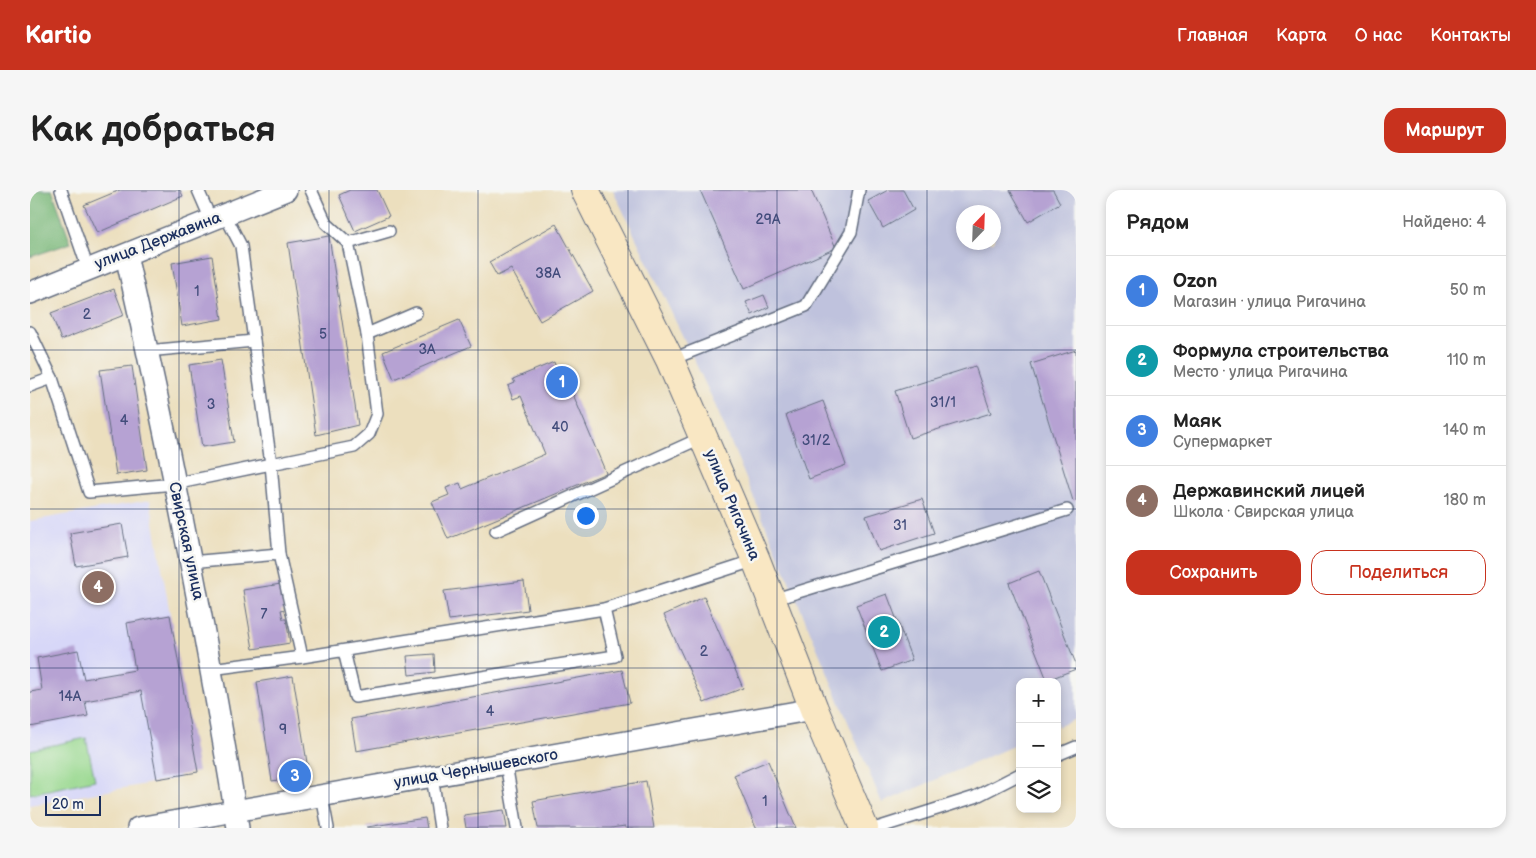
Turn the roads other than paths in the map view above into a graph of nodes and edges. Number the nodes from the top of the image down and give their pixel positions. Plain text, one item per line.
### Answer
1 (61, 190) edge
2 (198, 190) edge
3 (286, 190) edge
4 (311, 190) edge
5 (585, 190) edge
6 (859, 190) edge
7 (218, 217) junction
8 (389, 231) dead end
9 (348, 243) junction
10 (126, 255) junction
11 (88, 269) junction
12 (30, 293) edge
13 (416, 313) dead end
14 (30, 332) edge
15 (367, 334) junction
16 (254, 340) junction
17 (148, 351) junction
18 (670, 360) junction
19 (52, 378) junction
20 (30, 386) edge
21 (703, 437) junction
22 (271, 464) junction
23 (174, 484) junction
24 (1066, 510) dead end
25 (496, 531) dead end
26 (279, 554) junction
27 (756, 560) junction
28 (190, 562) junction
29 (772, 600) junction
30 (604, 608) junction
31 (344, 651) junction
32 (302, 657) junction
33 (211, 669) junction
34 (814, 709) junction
35 (1076, 747) edge
36 (1061, 753) edge
37 (506, 764) junction
38 (432, 776) junction
39 (1016, 776) edge
40 (322, 796) junction
41 (237, 820) edge
42 (138, 828) edge
43 (328, 828) edge
44 (440, 828) edge
45 (517, 828) edge
46 (864, 828) edge
47 (878, 828) edge

1 - 11 lane
2 - 7 lane
3 - 7 street, улица Державина
4 - 9 lane
5 - 18 main road, улица Ригачина
6 - 18 lane
7 - 10 street, улица Державина
7 - 16 lane
8 - 9 lane
9 - 15 lane
10 - 11 street, улица Державина
10 - 17 street, Свирская улица
11 - 12 street, улица Державина
13 - 15 lane
14 - 19 lane
15 - 22 lane
16 - 17 lane
16 - 22 lane
17 - 23 street, Свирская улица
18 - 21 main road, улица Ригачина
19 - 20 lane
19 - 23 lane
21 - 25 lane
21 - 27 main road, улица Ригачина
22 - 23 lane
22 - 26 lane
23 - 28 street, Свирская улица
24 - 29 lane
26 - 28 lane
26 - 32 lane
27 - 29 main road, улица Ригачина
27 - 30 lane
28 - 33 street, Свирская улица
29 - 34 main road, улица Ригачина
30 - 31 lane
30 - 31 lane
31 - 32 lane
32 - 33 lane
33 - 41 street, Свирская улица
34 - 37 street, улица Чернышевского
34 - 46 main road, улица Ригачина
35 - 36 lane
37 - 38 street, улица Чернышевского
37 - 45 lane
38 - 40 street, улица Чернышевского
38 - 44 lane
39 - 47 lane
40 - 41 street, улица Чернышевского
40 - 43 lane
41 - 42 street, улица Чернышевского

